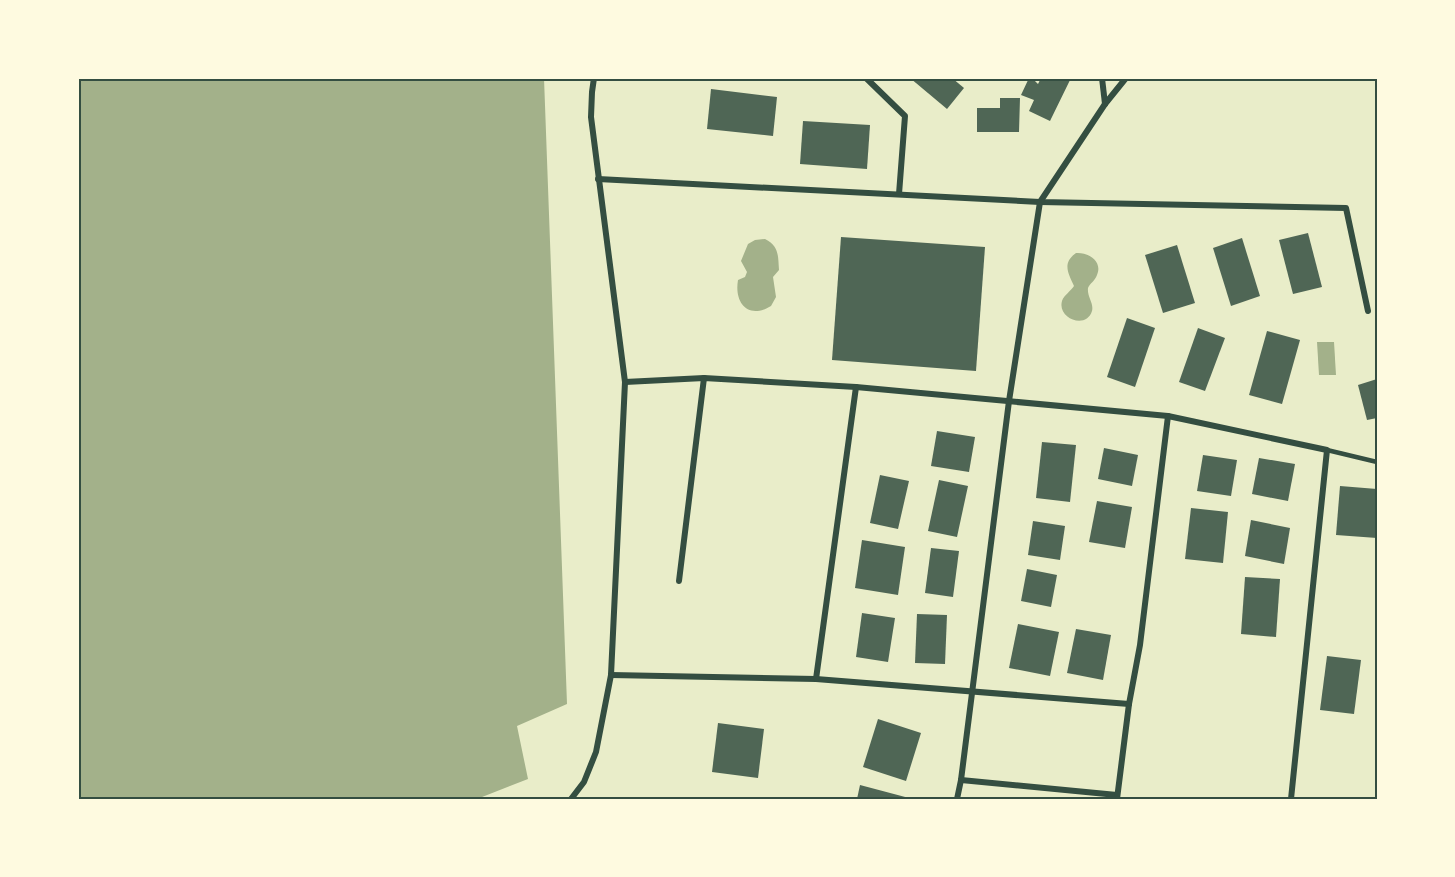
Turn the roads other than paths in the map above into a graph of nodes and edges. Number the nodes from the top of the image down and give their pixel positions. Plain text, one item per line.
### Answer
1 (594, 78) edge
2 (866, 78) edge
3 (1102, 78) edge
4 (1126, 78) edge
5 (1105, 104) junction
6 (598, 179) junction
7 (899, 194) junction
8 (1040, 202) junction
9 (1368, 311) dead end
10 (704, 378) junction
11 (625, 382) junction
12 (856, 387) junction
13 (1009, 401) junction
14 (1168, 417) junction
15 (1327, 450) junction
16 (1377, 462) edge
17 (679, 581) dead end
18 (611, 675) junction
19 (816, 679) junction
20 (972, 692) junction
21 (1129, 704) junction
22 (961, 780) junction
23 (1117, 797) edge
24 (571, 799) edge
25 (957, 799) edge
26 (1291, 799) edge

1 - 6 street
2 - 7 street
3 - 5 street
4 - 5 street
5 - 8 street
6 - 7 street
6 - 11 street
7 - 8 street
8 - 9 street
8 - 13 street
10 - 11 street
10 - 12 street
10 - 17 street
11 - 18 street
12 - 13 street
12 - 19 street
13 - 14 street
13 - 20 street
14 - 15 street
14 - 21 street
15 - 16 lane
15 - 26 street
18 - 19 street
18 - 24 street
19 - 20 street
20 - 21 street
20 - 22 street
21 - 23 street
22 - 23 street
22 - 25 street

